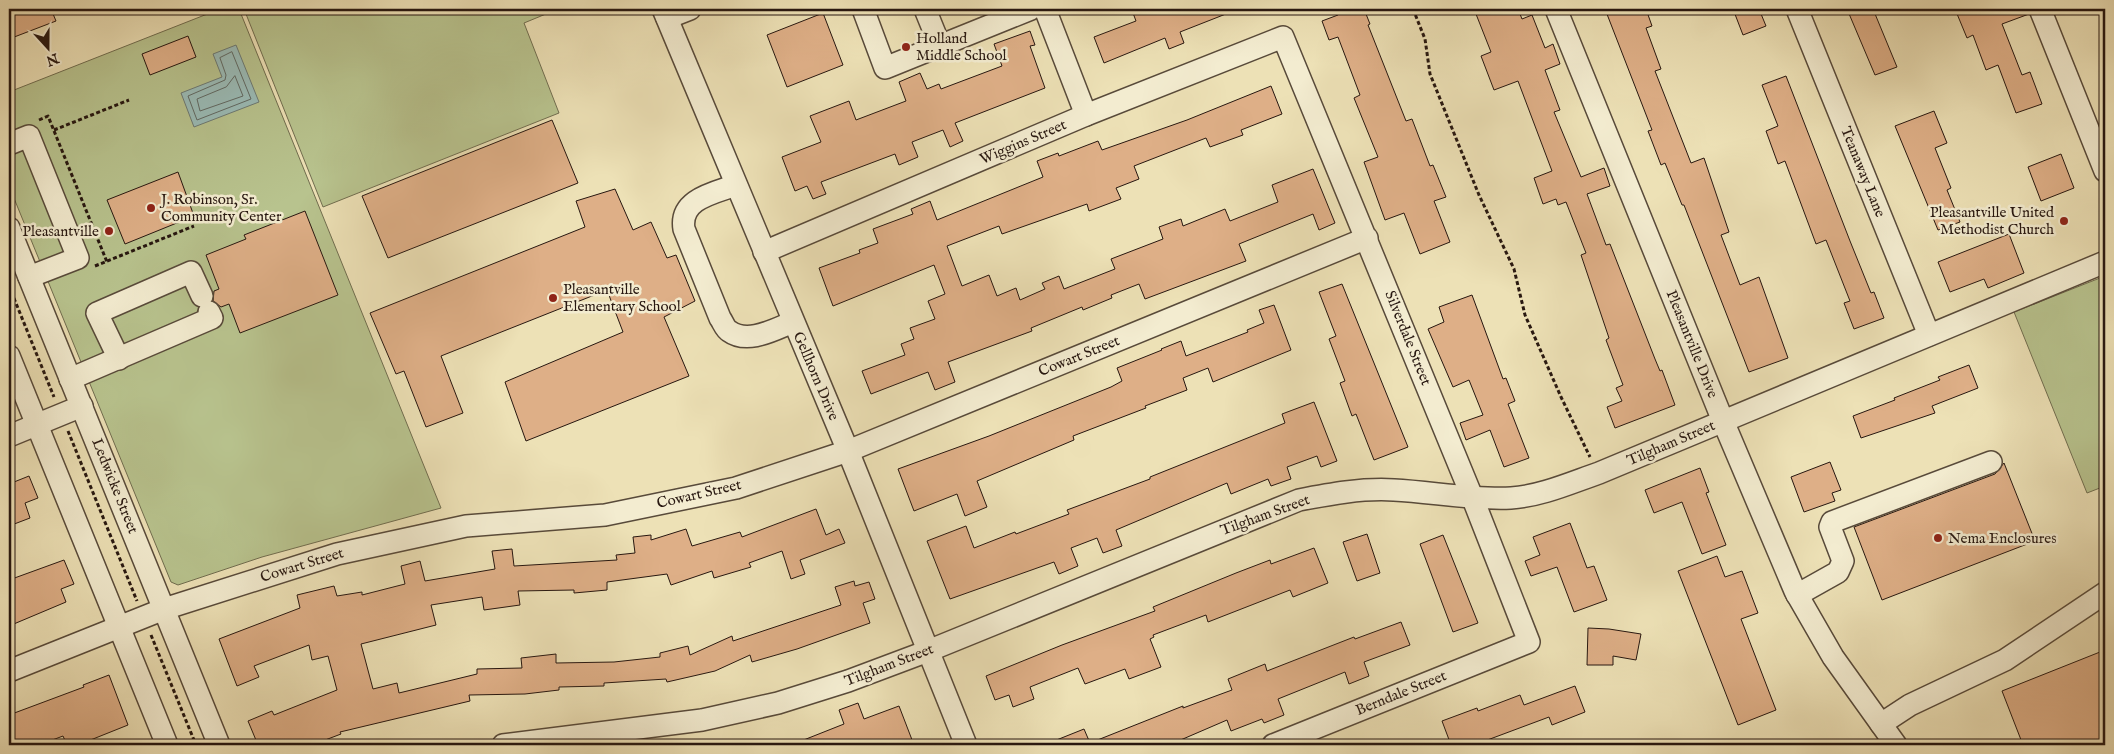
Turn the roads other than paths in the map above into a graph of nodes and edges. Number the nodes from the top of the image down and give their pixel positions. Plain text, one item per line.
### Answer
1 (690, 9) edge
2 (863, 9) edge
3 (925, 9) edge
4 (1032, 9) edge
5 (1556, 9) edge
6 (1797, 9) edge
7 (2040, 9) edge
8 (665, 13) edge
9 (1048, 15) edge
10 (984, 18) edge
11 (1283, 37) joint
12 (940, 46) junction
13 (1086, 115) junction
14 (9, 144) edge
15 (2105, 171) edge
16 (736, 185) junction
17 (9, 228) edge
18 (1367, 238) junction
19 (764, 252) junction
20 (2105, 262) edge
21 (28, 277) junction
22 (793, 322) junction
23 (1929, 335) junction
24 (9, 356) edge
25 (119, 358) junction
26 (70, 379) junction
27 (82, 406) junction
28 (1723, 421) junction
29 (37, 424) junction
30 (9, 436) edge
31 (848, 451) junction
32 (1990, 462) dead end
33 (1473, 499) junction
34 (2105, 593) edge
35 (1797, 595) junction
36 (164, 608) junction
37 (118, 627) junction
38 (1528, 642) joint
39 (928, 651) junction
40 (9, 671) edge
41 (1881, 724) junction
42 (168, 745) edge
43 (219, 745) edge
44 (503, 745) edge
45 (966, 745) edge
46 (1273, 745) edge
47 (1896, 745) edge

1 - 8 street
2 - 12 street
3 - 12 street
4 - 10 street
5 - 28 street, Pleasantville Drive
6 - 23 street, Teanaway Lane
7 - 15 street
8 - 16 street, Gellhorn Drive
9 - 13 street
10 - 12 street
11 - 13 street, Wiggins Street
11 - 18 street, Silverdale Street
13 - 19 street, Wiggins Street
14 - 21 street
16 - 19 street, Gellhorn Drive
16 - 22 street
17 - 21 street, Ledwicke Street
18 - 31 street, Cowart Street
18 - 33 street, Silverdale Street
19 - 22 street, Gellhorn Drive
20 - 23 street, Tilgham Street
21 - 26 street, Ledwicke Street
22 - 31 street, Gellhorn Drive
23 - 28 street, Tilgham Street
24 - 29 street
25 - 25 street
25 - 26 street
26 - 27 street, Ledwicke Street
27 - 29 street
27 - 36 street, Ledwicke Street
28 - 33 street, Tilgham Street
28 - 35 street, Pleasantville Drive
29 - 30 street
29 - 37 street
31 - 36 street, Cowart Street
31 - 39 street, Gellhorn Drive
32 - 35 street
33 - 38 street, Silverdale Street
33 - 39 street, Tilgham Street
34 - 41 street
35 - 41 street, Pleasantville Drive
36 - 37 street, Cowart Street
36 - 43 street, Ledwicke Street
37 - 40 street, Cowart Street
37 - 42 street
38 - 46 street, Berndale Street
39 - 44 street, Tilgham Street
39 - 45 street, Gellhorn Drive
41 - 47 street, Pleasantville Drive

